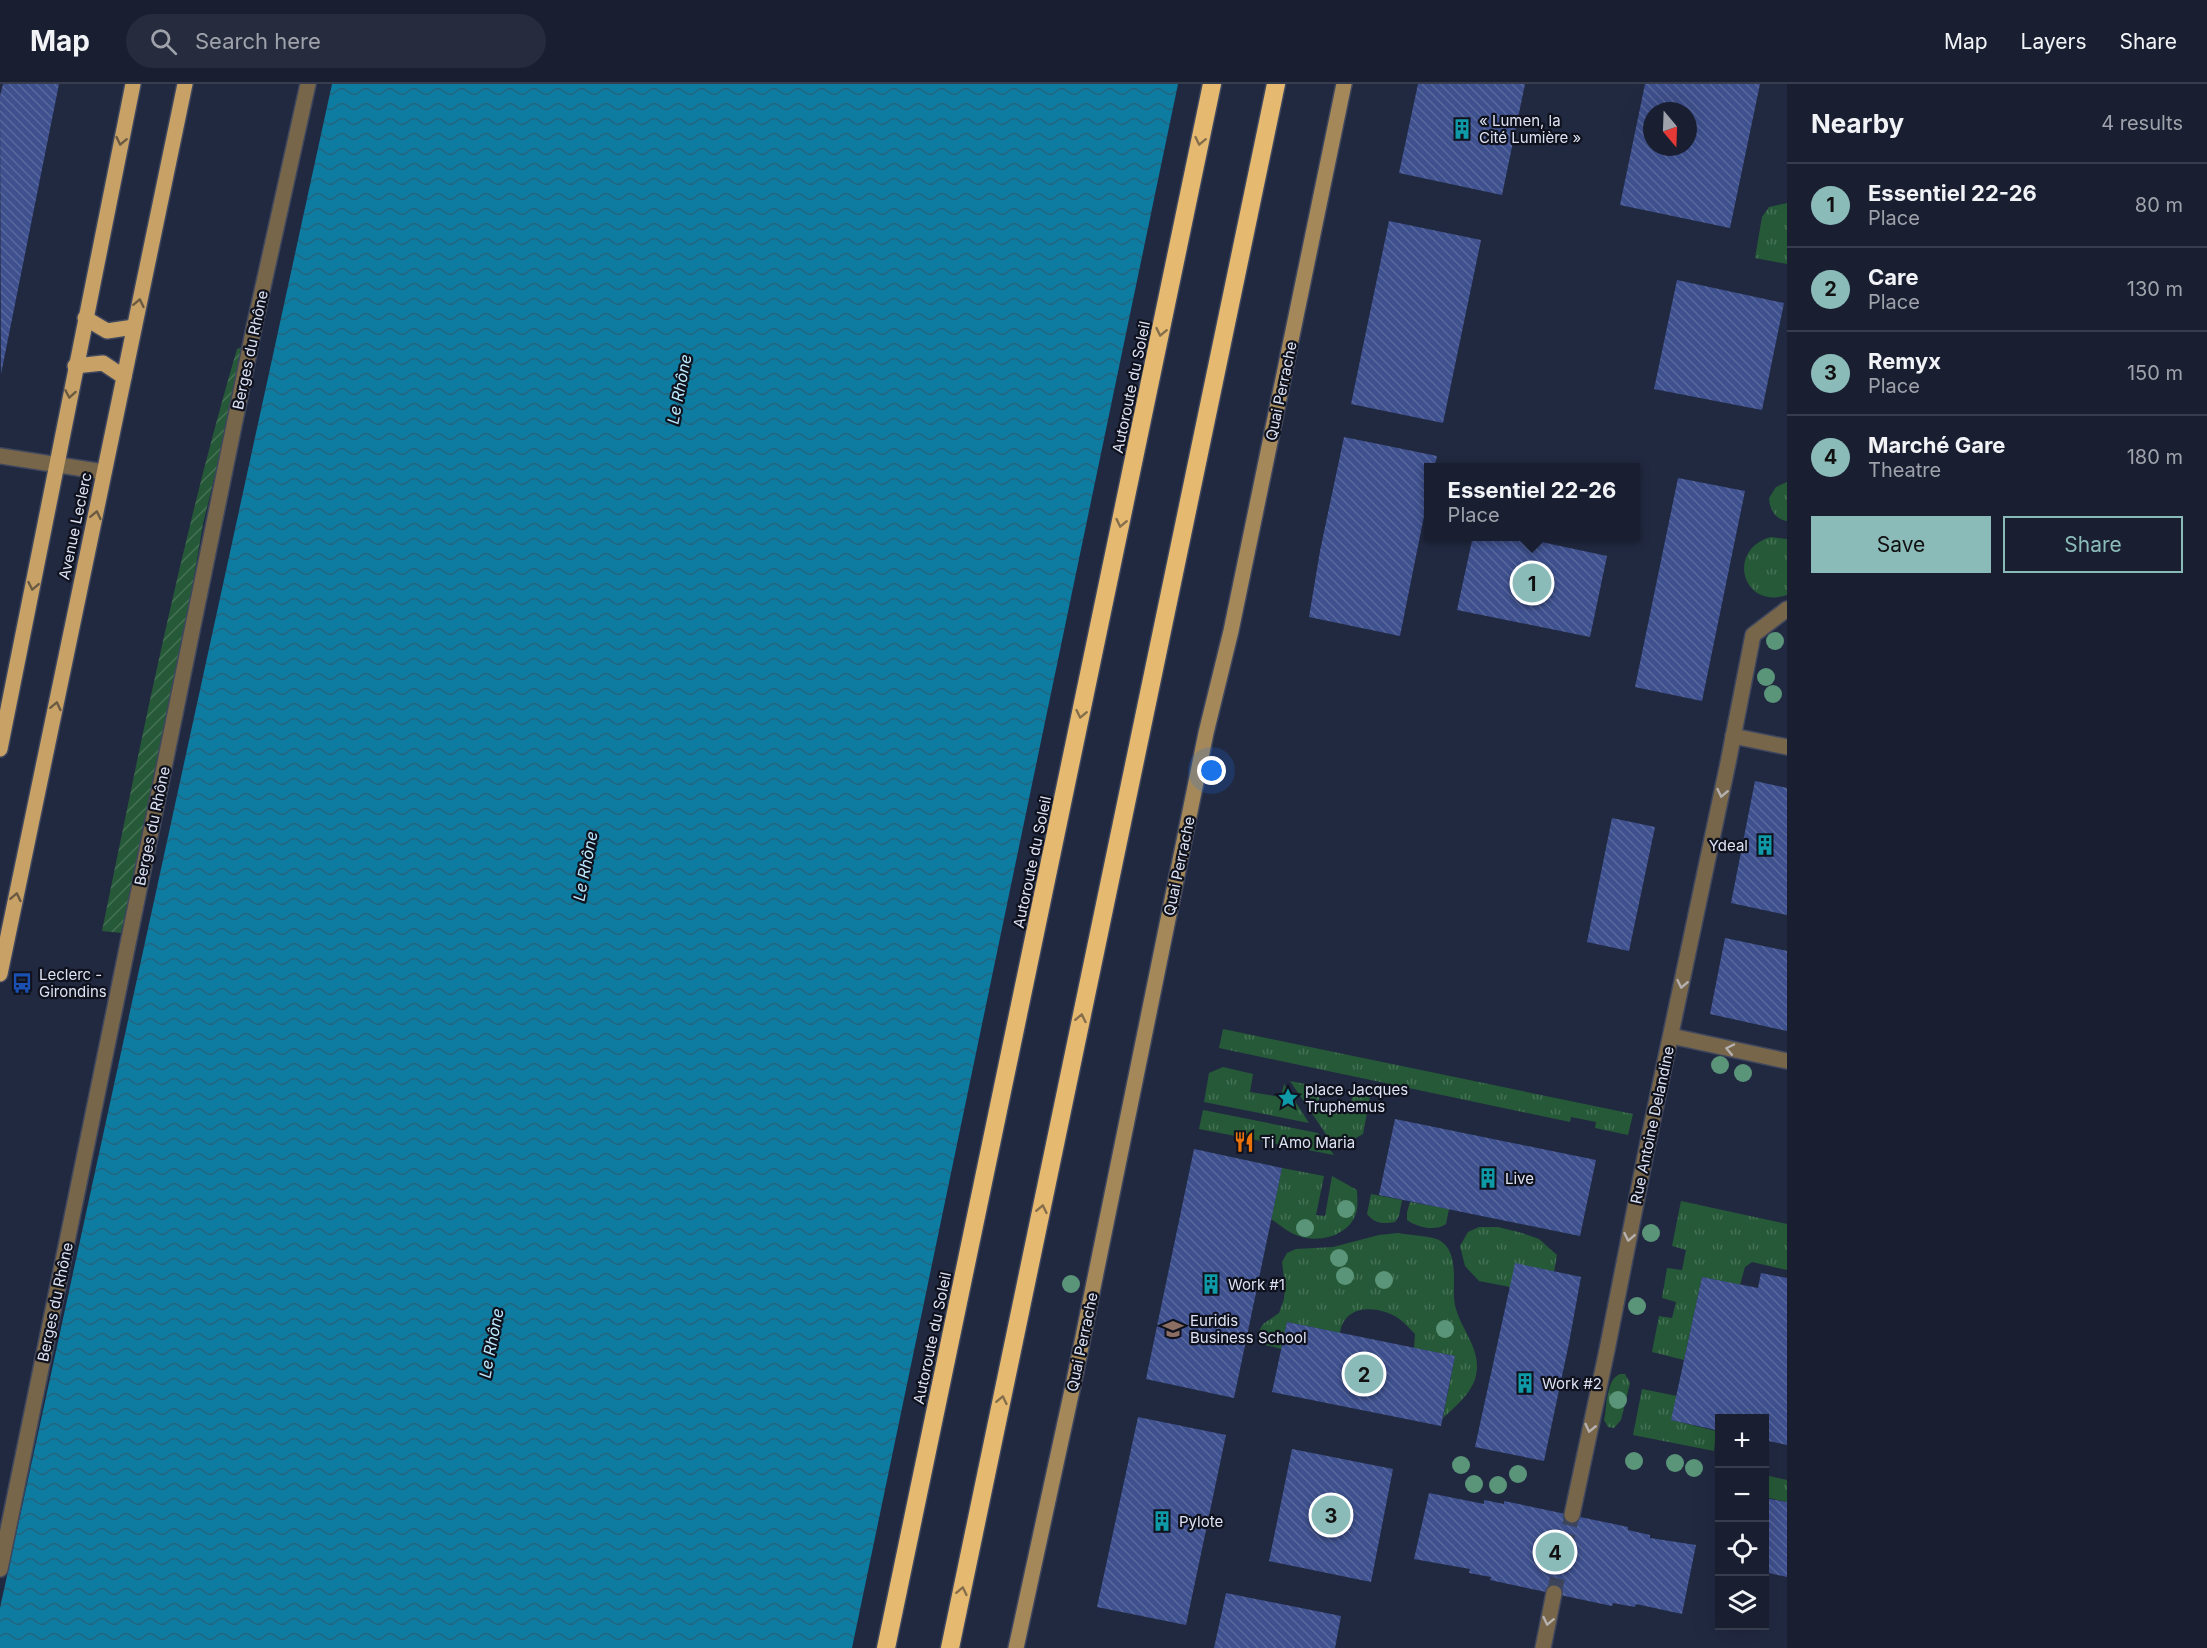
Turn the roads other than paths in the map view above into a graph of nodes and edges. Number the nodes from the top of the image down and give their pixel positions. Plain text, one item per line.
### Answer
1 (133, 84) edge
2 (185, 84) edge
3 (308, 84) edge
4 (1212, 84) edge
5 (1276, 84) edge
6 (1344, 84) edge
7 (85, 318) junction
8 (134, 327) junction
9 (75, 366) junction
10 (124, 377) junction
11 (0, 456) edge
12 (57, 464) junction
13 (104, 472) junction
14 (1787, 609) edge
15 (1733, 736) junction
16 (1787, 747) edge
17 (0, 749) edge
18 (0, 974) edge
19 (1671, 1036) junction
20 (1787, 1060) edge
21 (1572, 1515) tunnel mouth
22 (0, 1569) edge
23 (1554, 1593) tunnel mouth
24 (886, 1648) edge
25 (950, 1648) edge
26 (1016, 1648) edge
27 (1543, 1648) edge

1 -> 7 main road, Avenue Leclerc
8 -> 2 main road, Avenue Leclerc
3 - 22 street, Berges du Rhône
4 -> 24 highway, Autoroute du Soleil
25 -> 5 highway
6 - 26 street, Quai Perrache
7 - 8 main road
7 - 9 main road, Avenue Leclerc
8 - 10 main road, Avenue Leclerc
9 - 10 main road
9 -> 12 main road, Avenue Leclerc
10 - 13 main road, Avenue Leclerc
11 - 12 street
12 - 13 street
12 -> 17 main road, Avenue Leclerc
18 -> 13 main road, Avenue Leclerc
14 - 15 street, Rue Antoine Delandine
15 - 16 street
15 -> 19 street, Rue Antoine Delandine
20 -> 19 street
19 -> 21 street, Rue Antoine Delandine
23 -> 27 street

